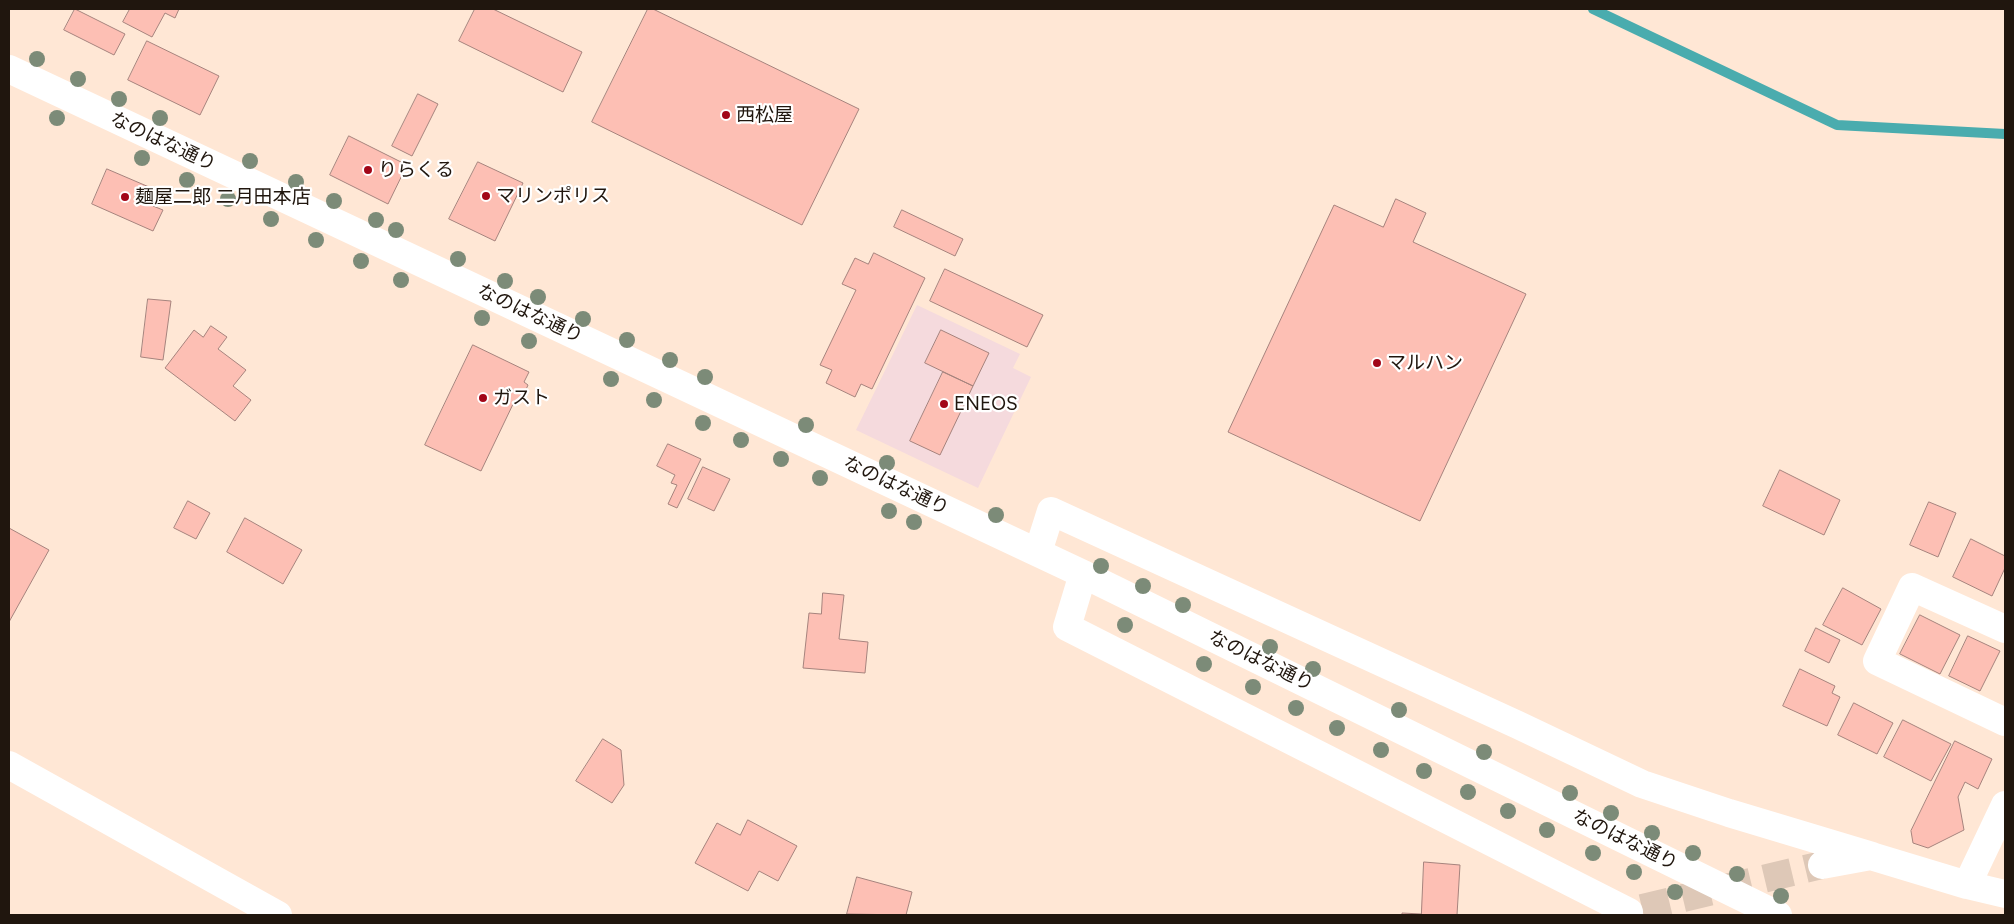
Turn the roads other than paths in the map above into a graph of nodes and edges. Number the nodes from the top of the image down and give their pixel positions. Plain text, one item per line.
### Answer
1 (9, 69) edge
2 (1038, 552) junction
3 (1083, 574) junction
4 (2005, 629) edge
5 (2005, 722) edge
6 (9, 765) edge
7 (2005, 805) edge
8 (1872, 856) junction
9 (1822, 865) tunnel mouth
10 (1967, 885) junction
11 (2005, 894) edge
12 (1632, 912) tunnel mouth
13 (278, 915) edge
14 (1778, 915) edge

1 - 2 street, なのはな通り
2 - 3 street, なのはな通り
2 - 8 street
3 - 12 street
3 - 14 street, なのはな通り
4 - 5 street
6 - 13 street
7 - 10 street
8 - 9 street
8 - 10 street
10 - 11 street

